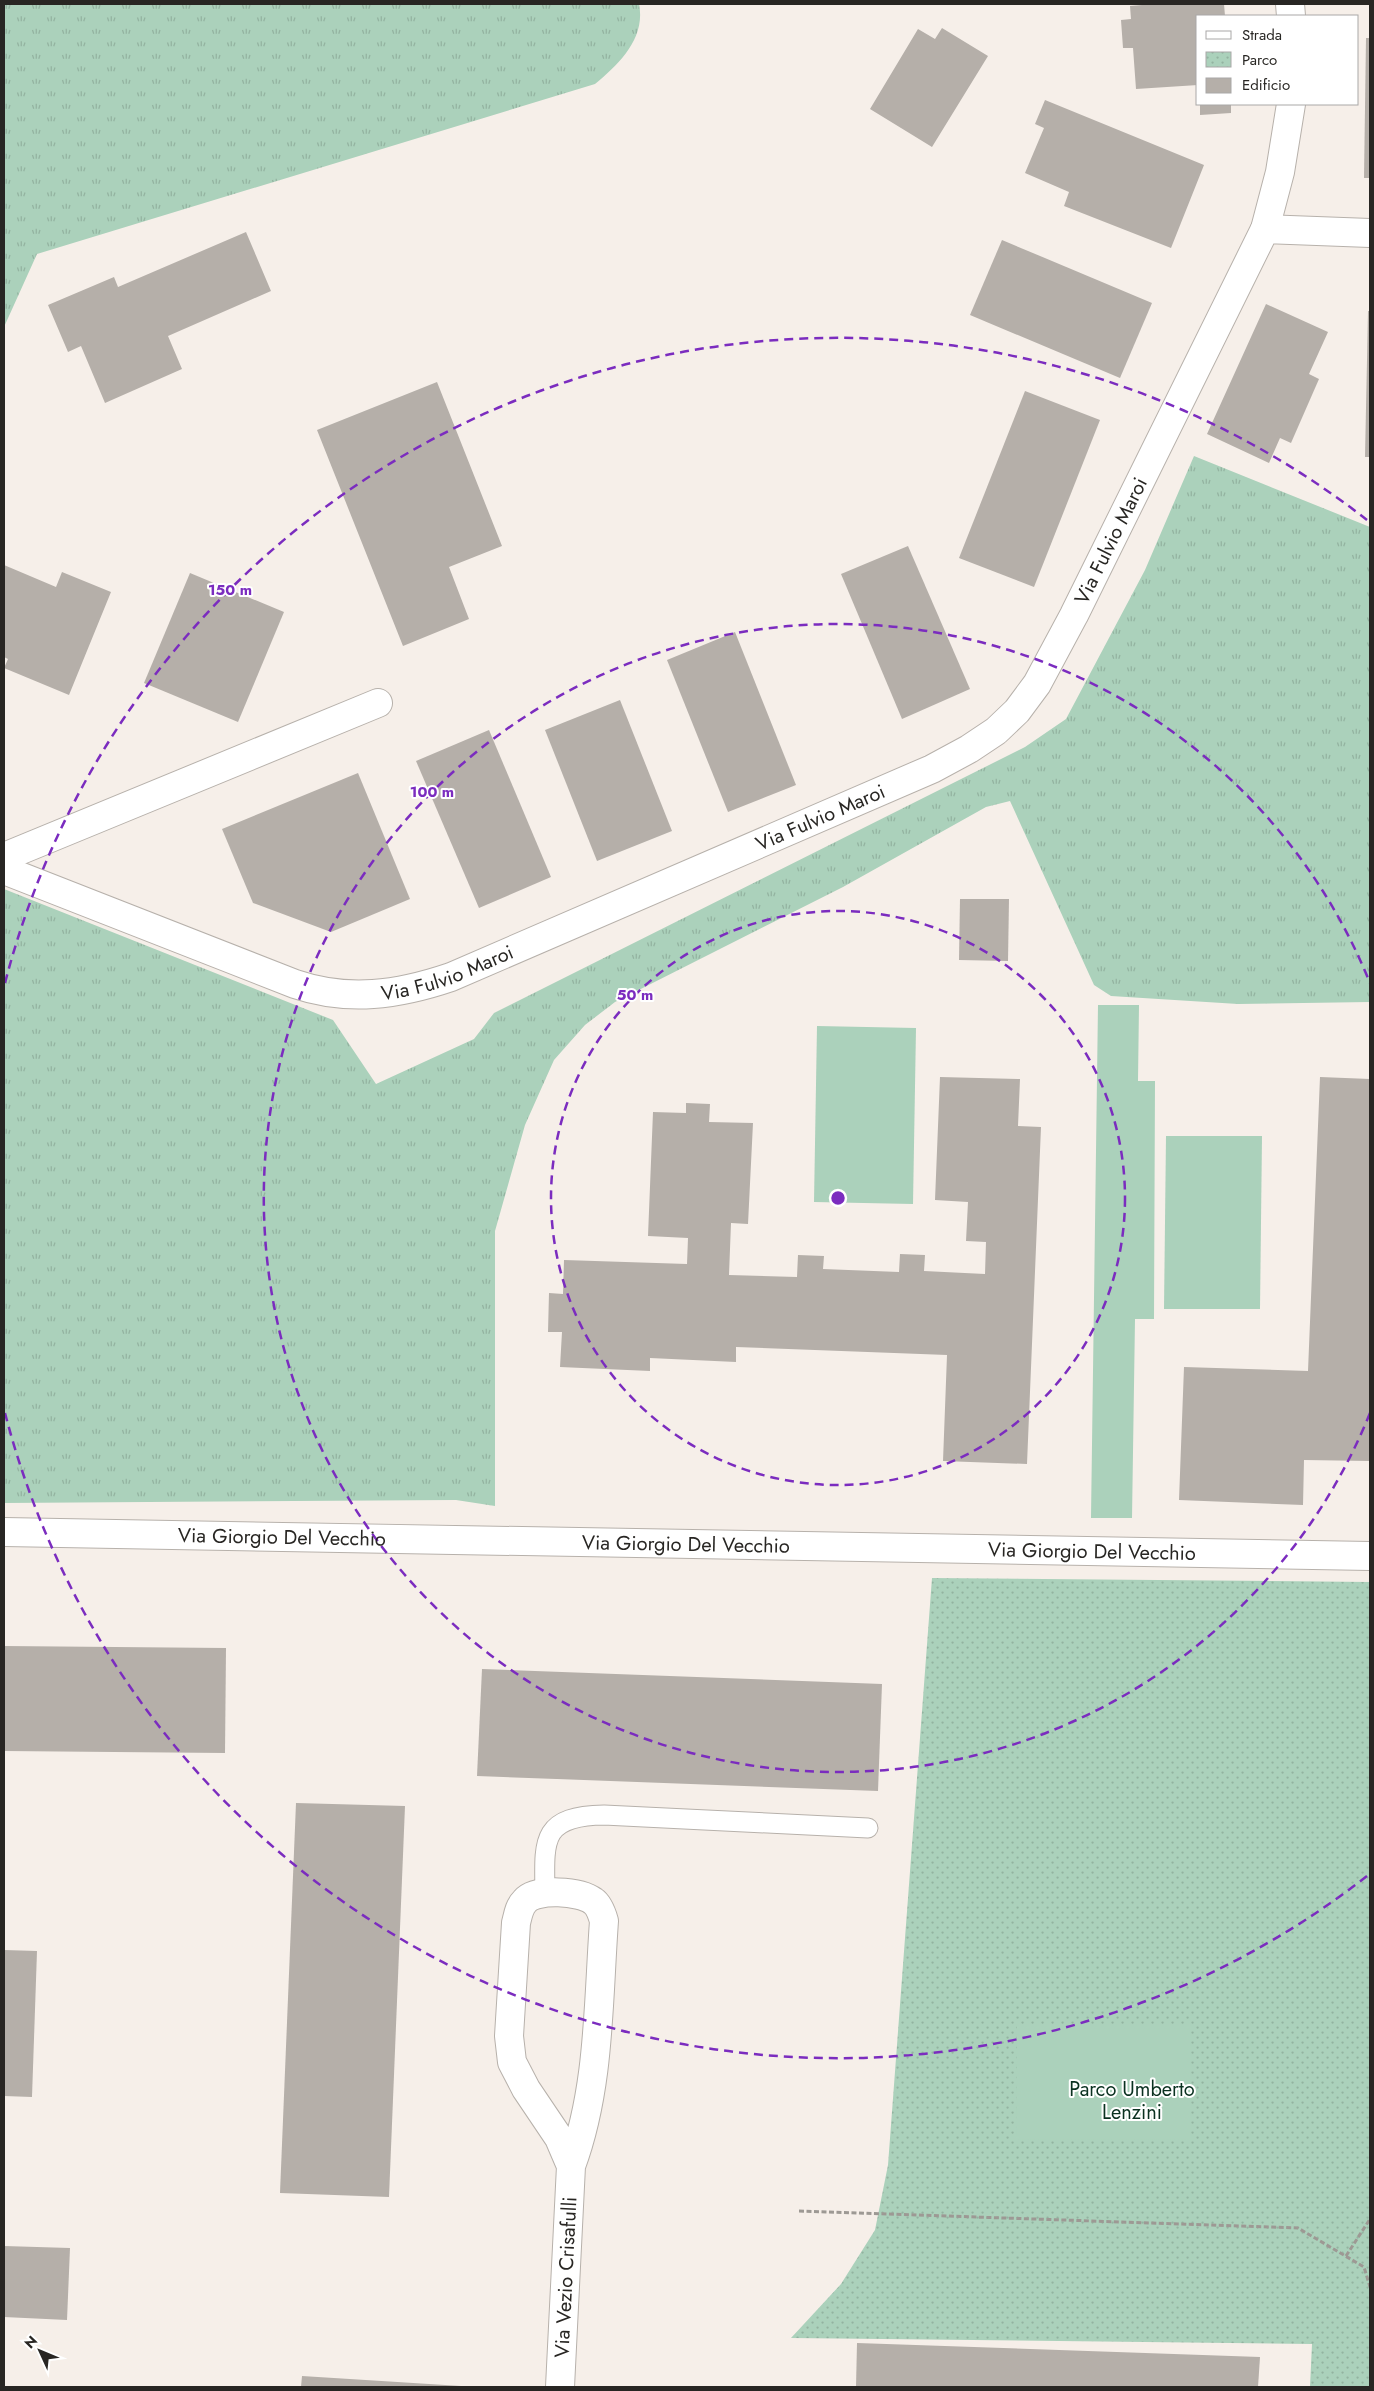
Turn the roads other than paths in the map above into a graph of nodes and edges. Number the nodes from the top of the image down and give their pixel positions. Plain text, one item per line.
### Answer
1 (1291, 105) edge
2 (1265, 229) junction
3 (1370, 233) edge
4 (378, 703) dead end
5 (4, 857) edge
6 (4, 870) edge
7 (4, 1532) edge
8 (1370, 1556) edge
9 (868, 1828) dead end
10 (545, 1893) junction
11 (571, 2166) junction
12 (560, 2387) edge

1 - 2 street, Via Fulvio Maroi
2 - 3 street
2 - 6 street, Via Fulvio Maroi
4 - 5 street
7 - 8 street, Via Giorgio Del Vecchio
9 - 10 lane
10 - 11 street
10 - 11 street
11 - 12 street, Via Vezio Crisafulli

